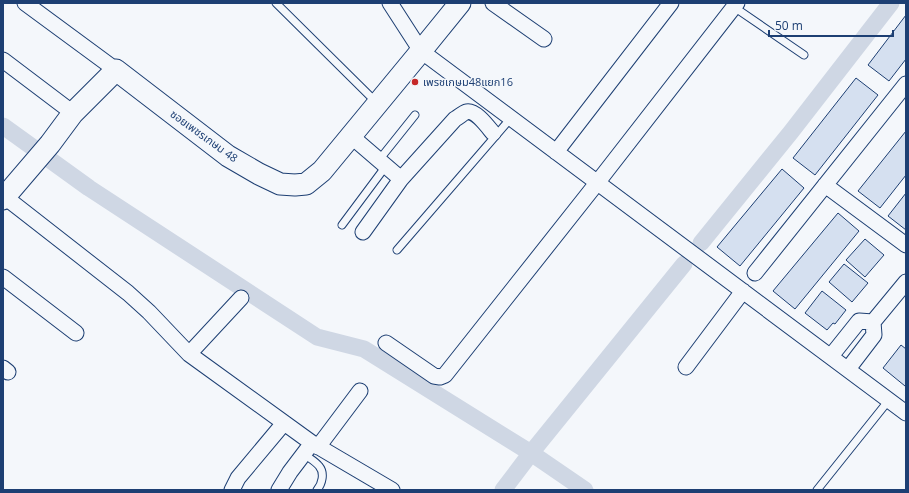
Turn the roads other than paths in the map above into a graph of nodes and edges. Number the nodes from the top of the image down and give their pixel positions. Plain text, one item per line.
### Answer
1 (25, 3) edge
2 (276, 3) edge
3 (390, 3) edge
4 (493, 3) edge
5 (671, 3) edge
6 (736, 5) edge
7 (453, 6) edge
8 (544, 39) dead end
9 (421, 51) junction
10 (804, 56) dead end
11 (3, 60) edge
12 (116, 70) junction
13 (906, 84) edge
14 (378, 104) junction
15 (73, 113) junction
16 (415, 114) dead end
17 (512, 118) junction
18 (493, 133) dead end
19 (351, 136) junction
20 (556, 152) junction
21 (383, 163) junction
22 (401, 179) junction
23 (597, 183) junction
24 (825, 185) junction
25 (4, 198) edge
26 (342, 225) dead end
27 (363, 232) dead end
28 (906, 245) edge
29 (397, 250) dead end
30 (755, 273) dead end
31 (3, 277) edge
32 (906, 282) edge
33 (743, 291) junction
34 (241, 298) dead end
35 (873, 322) junction
36 (76, 333) dead end
37 (386, 343) dead end
38 (189, 354) junction
39 (831, 356) junction
40 (686, 367) dead end
41 (848, 369) junction
42 (360, 391) dead end
43 (889, 400) junction
44 (906, 413) edge
45 (284, 423) junction
46 (311, 448) junction
47 (232, 490) edge
48 (278, 490) edge
49 (317, 490) edge
50 (392, 490) edge
51 (818, 490) edge

1 - 12 street
2 - 14 lane
3 - 9 street
4 - 8 street
5 - 20 street
6 - 10 lane
6 - 23 street
7 - 9 street, ซอยเพชรเกษม 48
9 - 14 street, ซอยเพชรเกษม 48
9 - 17 street
11 - 15 street
12 - 15 street
12 - 19 street, ซอยเพชรเกษม 48
13 - 24 street
14 - 19 street, ซอยเพชรเกษม 48
15 - 25 street
16 - 21 lane
17 - 20 street
17 - 29 lane
18 - 22 street
19 - 21 street
20 - 23 street
21 - 22 street
21 - 26 lane
22 - 27 street
23 - 33 street
23 - 37 street
24 - 28 street
24 - 30 street
25 - 38 street
31 - 36 street
32 - 35 street
33 - 39 street
33 - 40 street
34 - 38 street
35 - 39 street
35 - 41 street
38 - 45 street
39 - 41 street
41 - 43 street
42 - 46 street
43 - 44 street
43 - 51 lane
45 - 46 street
45 - 47 street
46 - 48 street
46 - 49 lane
46 - 50 street

